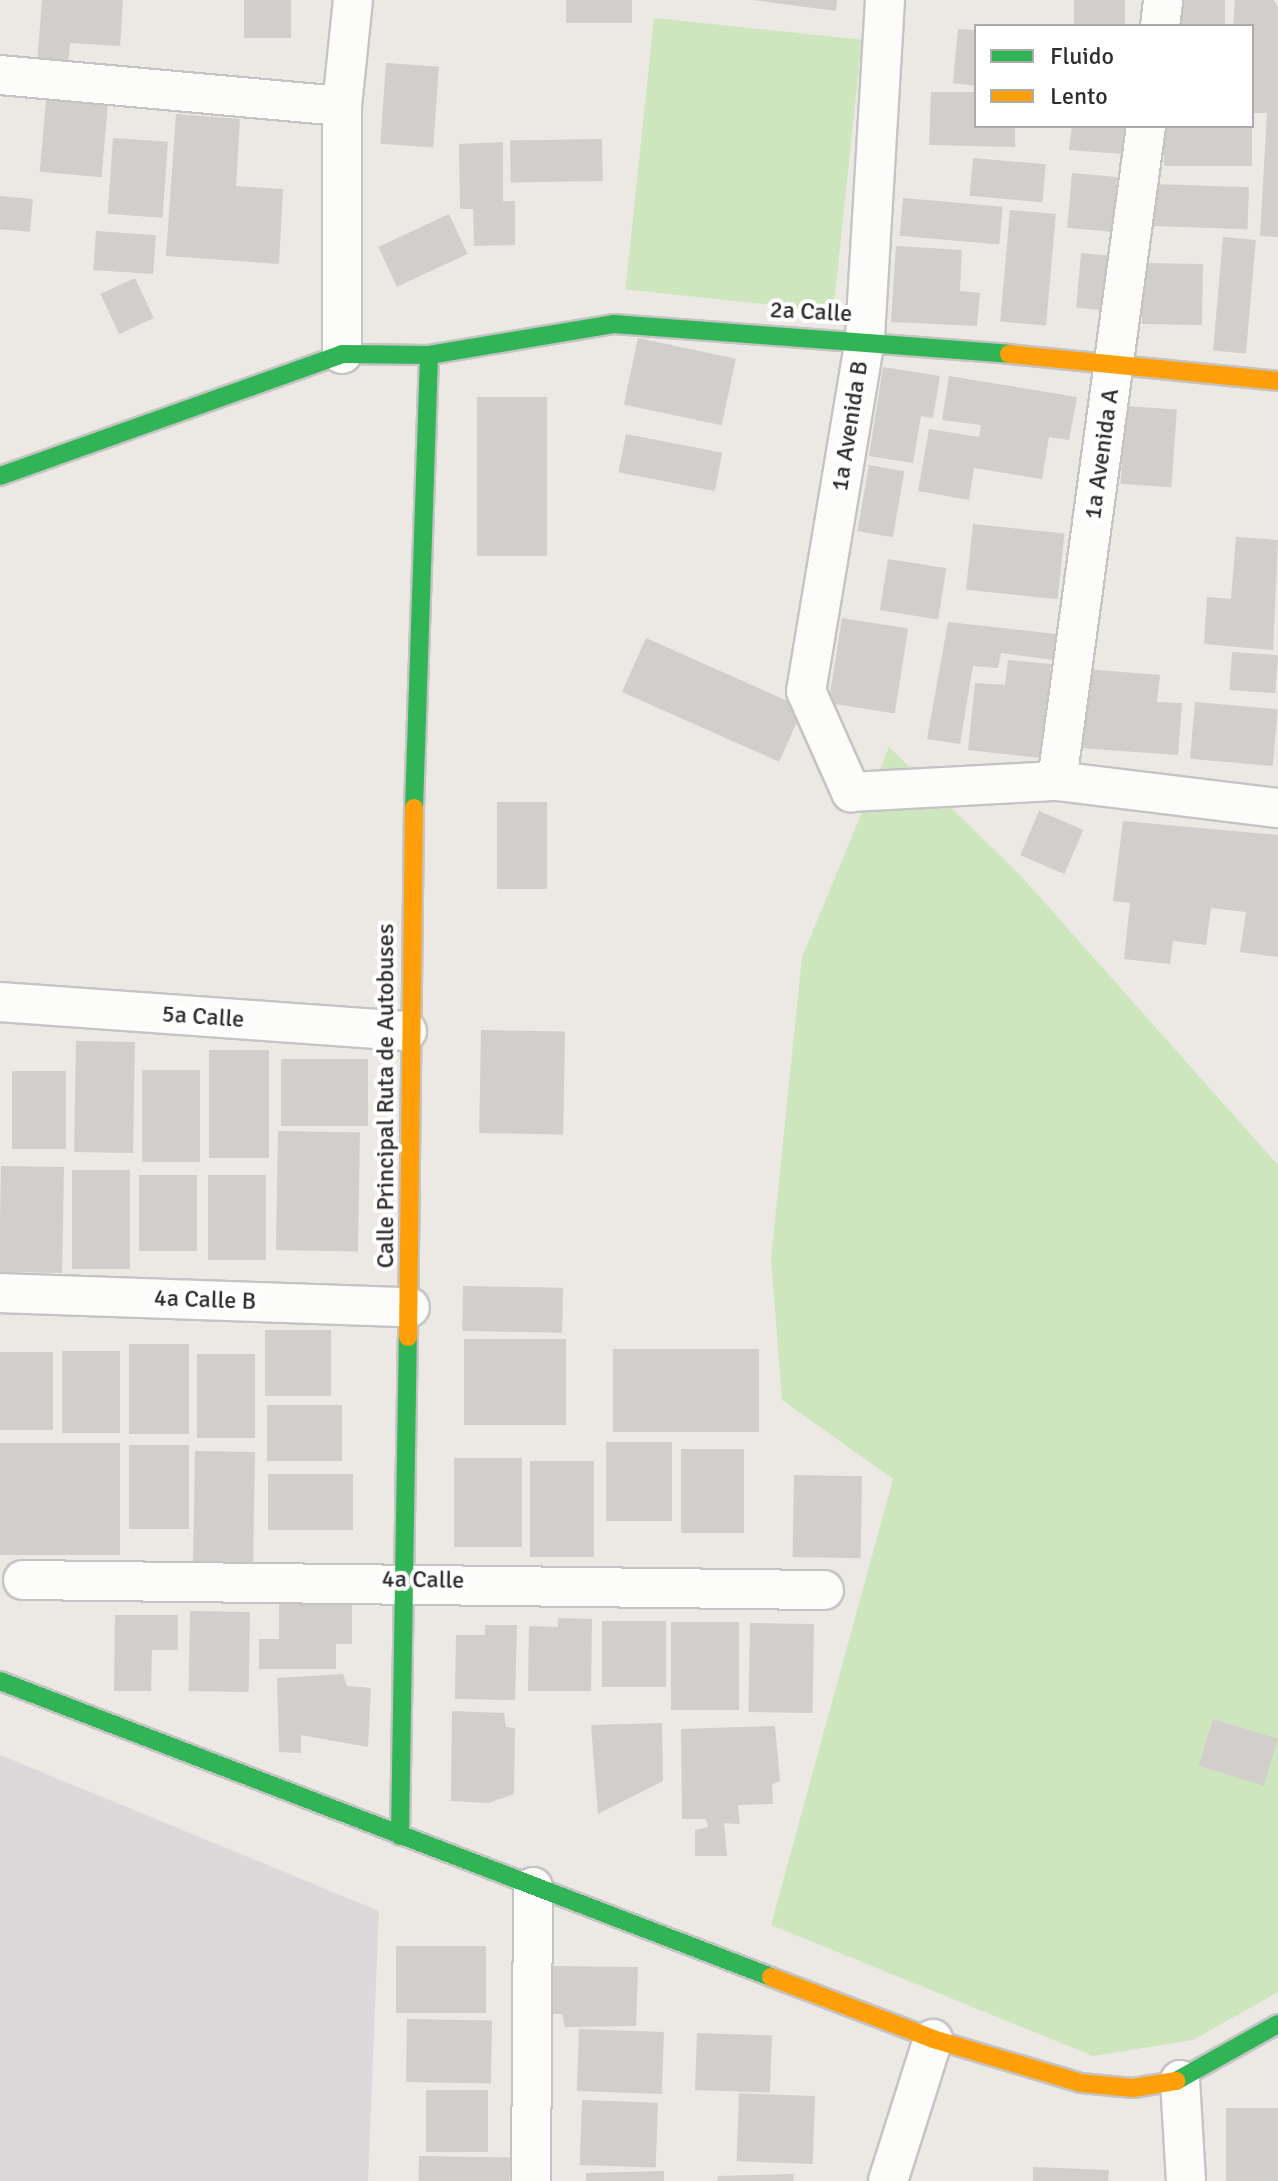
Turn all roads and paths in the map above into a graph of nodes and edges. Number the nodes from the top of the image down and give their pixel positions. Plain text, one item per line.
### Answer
1 (353, 0) edge
2 (885, 0) edge
3 (1163, 0) edge
4 (1160, 24) edge
5 (0, 75) edge
6 (342, 106) junction
7 (1146, 128) edge
8 (865, 339) junction
9 (342, 354) junction
10 (429, 355) junction
11 (1114, 366) junction
12 (1278, 381) edge
13 (0, 476) edge
14 (1057, 781) junction
15 (1278, 808) edge
16 (0, 1002) edge
17 (407, 1031) junction
18 (0, 1293) edge
19 (410, 1307) junction
20 (408, 1579) junction
21 (23, 1580) dead end
22 (824, 1590) dead end
23 (0, 1681) edge
24 (400, 1836) junction
25 (533, 1887) junction
26 (1278, 2024) edge
27 (933, 2039) junction
28 (1180, 2080) junction
29 (531, 2181) edge
30 (888, 2181) edge
31 (1186, 2181) edge

1 - 6 street
2 - 8 street, 1a Avenida B
3 - 4 street
5 - 6 street
6 - 9 street
7 - 11 street, 1a Avenida A
8 - 10 street, 2a Calle
8 - 11 street, 2a Calle
8 - 14 street, 1a Avenida B
9 - 10 street, 2a Calle
9 - 13 street
10 - 17 street, Calle Principal Ruta de Autobuses
11 - 12 street, 2a Calle
11 - 14 street, 1a Avenida A
14 - 15 street
16 - 17 street, 5a Calle
17 - 19 street, Calle Principal Ruta de Autobuses
18 - 19 street, 4a Calle B
19 - 20 street, Calle Principal Ruta de Autobuses
20 - 21 street, 4a Calle
20 - 22 street, 4a Calle
20 - 24 street, Calle Principal Ruta de Autobuses
23 - 24 street
24 - 25 street
25 - 27 street
25 - 29 street
26 - 28 street
27 - 28 street
27 - 30 street
28 - 31 street

